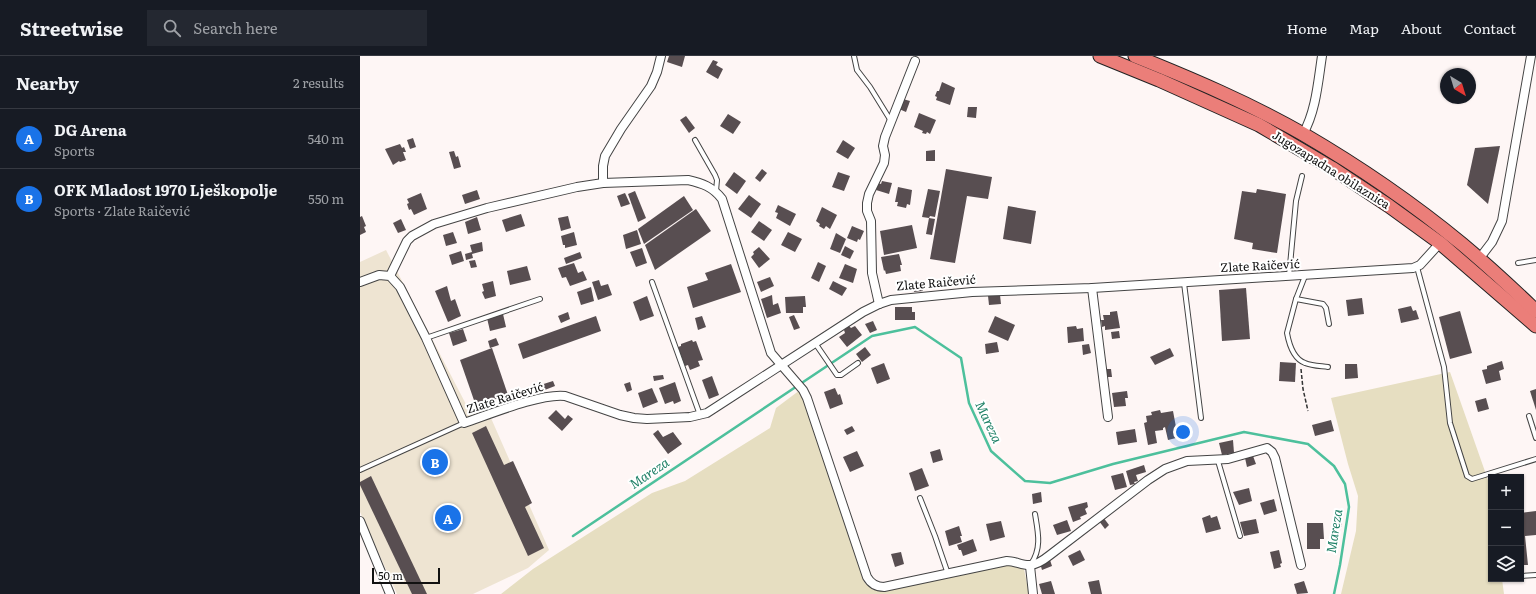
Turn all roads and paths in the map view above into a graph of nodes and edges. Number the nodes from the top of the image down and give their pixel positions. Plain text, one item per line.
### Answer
1 (661, 56) edge
2 (1100, 56) edge
3 (1136, 56) edge
4 (1322, 56) edge
5 (1531, 56) edge
6 (855, 58) edge
7 (916, 61) dead end
8 (892, 122) junction
9 (1303, 134) junction
10 (696, 140) dead end
11 (1302, 176) dead end
12 (603, 184) junction
13 (716, 191) junction
14 (1440, 243) junction
15 (1479, 259) junction
16 (1536, 260) edge
17 (1518, 263) dead end
18 (1417, 267) junction
19 (390, 276) junction
20 (1288, 276) junction
21 (1305, 276) junction
22 (360, 282) edge
23 (652, 282) dead end
24 (1184, 283) junction
25 (1092, 288) junction
26 (540, 299) dead end
27 (1296, 299) junction
28 (878, 304) junction
29 (1536, 310) edge
30 (1329, 324) dead end
31 (1536, 326) edge
32 (426, 338) junction
33 (815, 343) junction
34 (1299, 359) junction
35 (858, 363) dead end
36 (781, 365) junction
37 (1328, 367) dead end
38 (1308, 411) dead end
39 (700, 415) junction
40 (1108, 416) dead end
41 (1529, 416) dead end
42 (1201, 418) dead end
43 (464, 423) junction
44 (1536, 438) edge
45 (1536, 459) edge
46 (1218, 461) junction
47 (360, 470) edge
48 (920, 498) dead end
49 (1035, 514) dead end
50 (360, 521) edge
51 (1240, 536) dead end
52 (1301, 565) dead end
53 (1030, 566) junction
54 (948, 574) junction
55 (1536, 574) edge
56 (1524, 576) edge
57 (390, 594) edge
58 (1032, 594) edge

1 - 12 street
2 - 14 main road, Jugozapadna obilaznica
3 - 9 main road, Jugozapadna obilaznica
4 - 9 street
5 - 15 street
6 - 8 lane
7 - 8 street
8 - 28 street
9 - 15 main road, Jugozapadna obilaznica
10 - 13 lane
11 - 20 lane
12 - 13 street
12 - 19 street
13 - 36 street
14 - 18 street
14 - 31 main road, Jugozapadna obilaznica
15 - 29 main road, Jugozapadna obilaznica
16 - 17 lane
18 - 21 street, Zlate Raičević
18 - 45 lane
19 - 22 street
19 - 32 street
20 - 21 street, Zlate Raičević
20 - 24 street, Zlate Raičević
21 - 27 lane
23 - 39 lane
24 - 25 street, Zlate Raičević
24 - 42 lane
25 - 28 street, Zlate Raičević
25 - 40 street
26 - 32 lane
27 - 30 lane
27 - 34 lane
28 - 33 street, Zlate Raičević
32 - 43 street
33 - 35 lane
33 - 36 street, Zlate Raičević
34 - 37 lane
34 - 38 path
36 - 39 street, Zlate Raičević
36 - 54 street
39 - 43 street, Zlate Raičević
41 - 44 lane
43 - 47 lane
46 - 51 lane
46 - 52 street
46 - 53 street
48 - 54 lane
49 - 53 lane
50 - 57 street
53 - 54 street
53 - 58 street
55 - 56 lane

